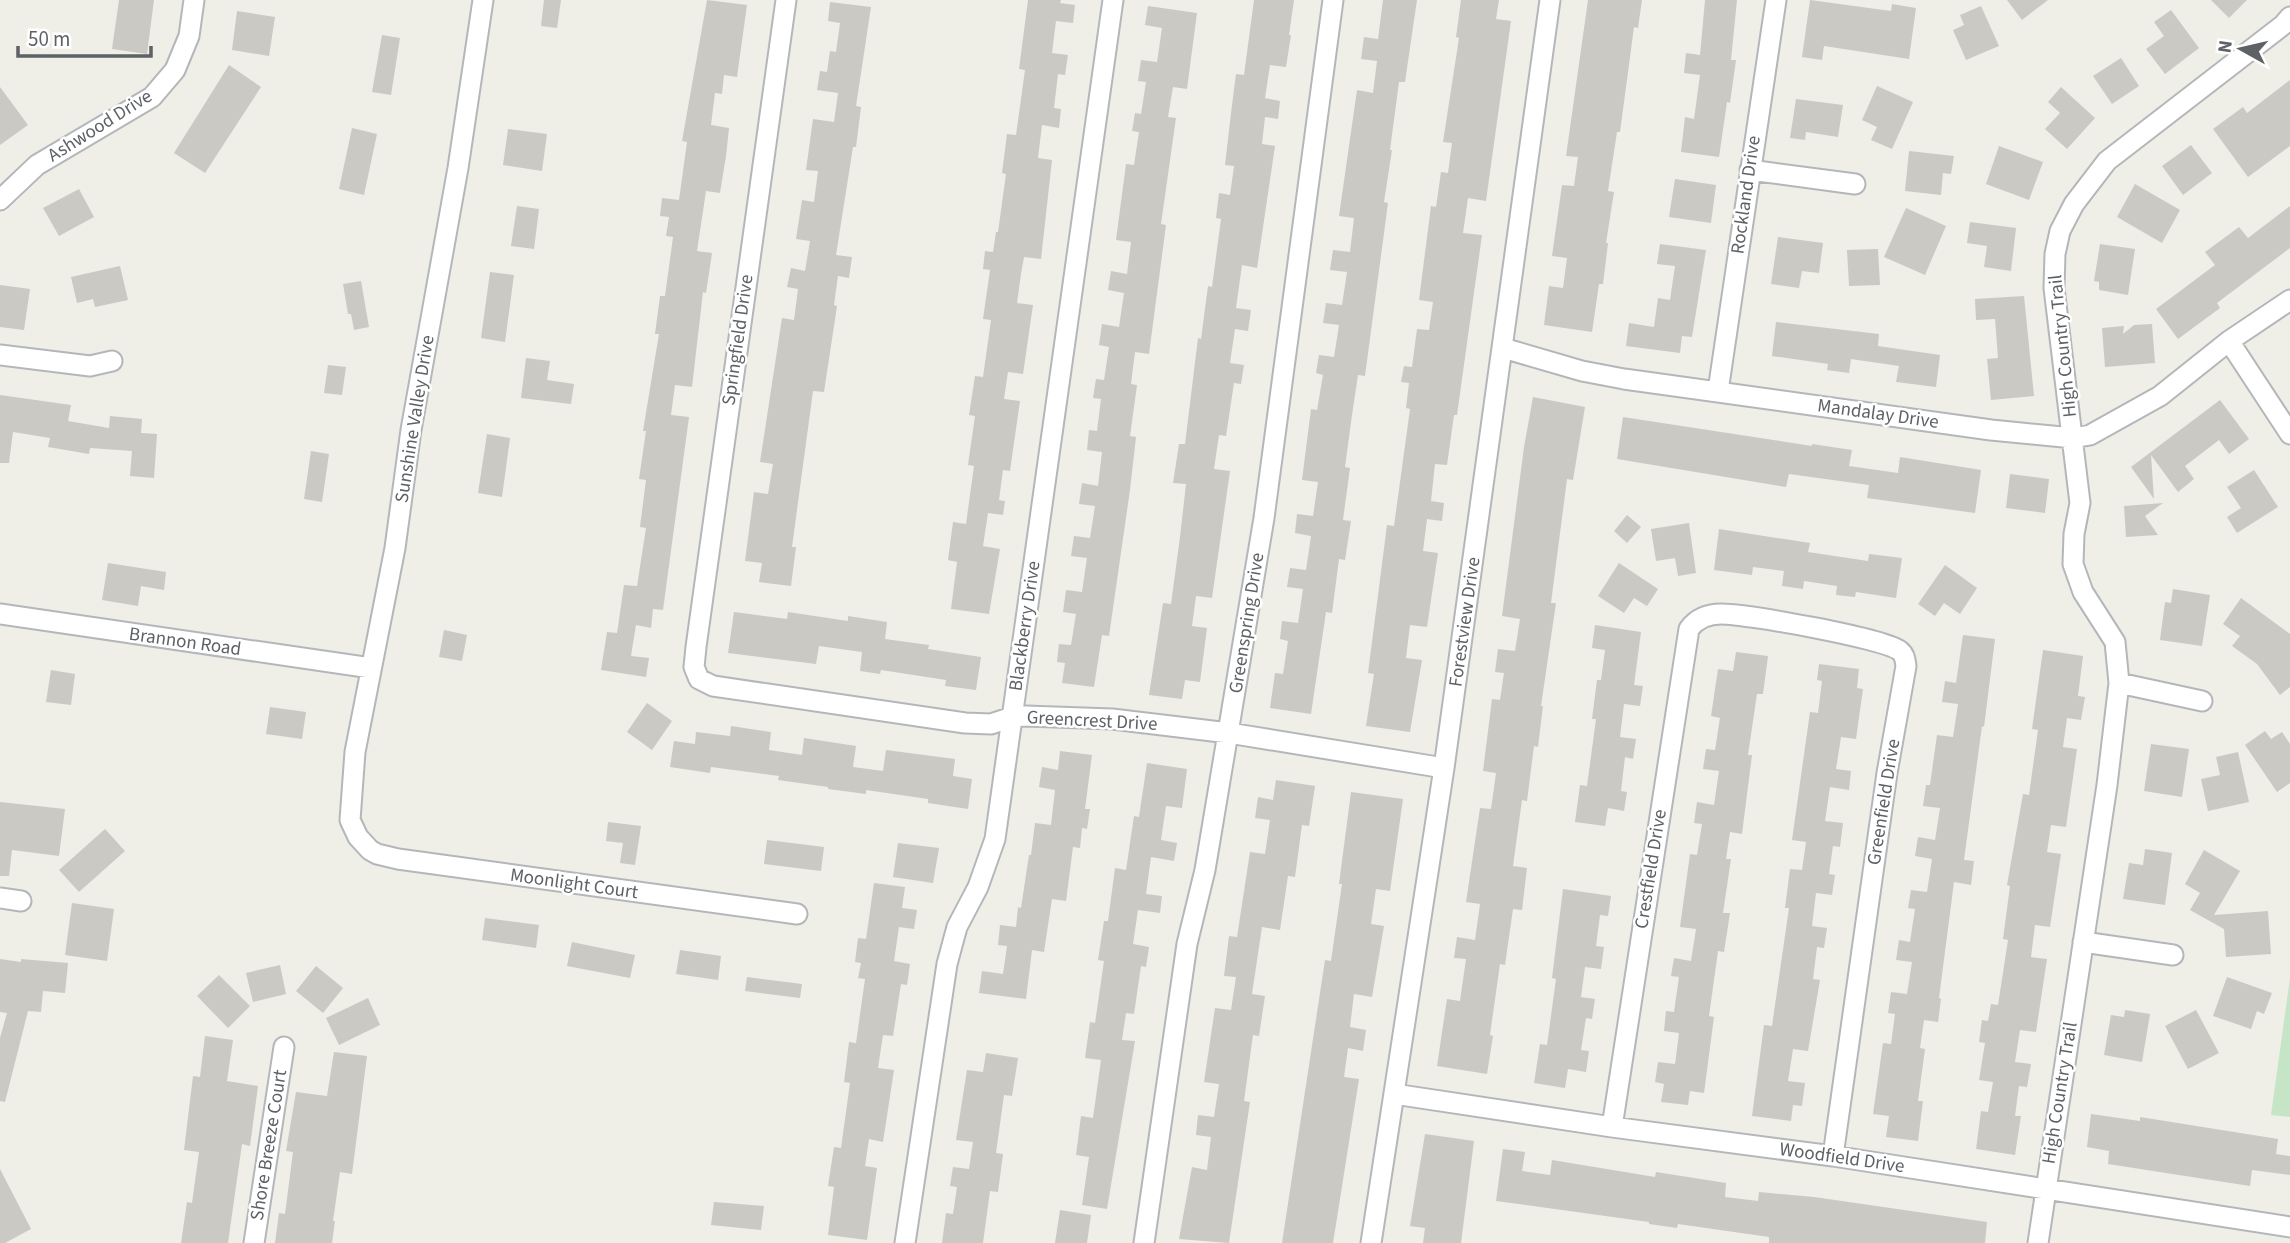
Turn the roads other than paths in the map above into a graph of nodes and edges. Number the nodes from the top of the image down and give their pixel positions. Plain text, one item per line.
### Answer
1 (194, 0) edge
2 (483, 0) edge
3 (786, 0) edge
4 (1113, 0) edge
5 (1333, 0) edge
6 (1550, 0) edge
7 (1776, 0) edge
8 (2290, 17) edge
9 (1750, 170) junction
10 (1855, 184) dead end
11 (0, 200) edge
12 (2290, 300) edge
13 (2229, 341) junction
14 (1503, 348) junction
15 (0, 355) edge
16 (112, 361) dead end
17 (1718, 391) junction
18 (2290, 434) edge
19 (2073, 438) junction
20 (0, 614) edge
21 (1701, 618) joint
22 (371, 668) junction
23 (699, 680) joint
24 (2119, 683) junction
25 (2202, 701) dead end
26 (1013, 717) junction
27 (1228, 733) junction
28 (1444, 768) junction
29 (358, 836) joint
30 (0, 898) edge
31 (21, 901) dead end
32 (797, 914) dead end
33 (2082, 942) junction
34 (2173, 955) dead end
35 (284, 1047) dead end
36 (1394, 1094) junction
37 (1612, 1127) junction
38 (1833, 1156) junction
39 (2045, 1188) junction
40 (2290, 1227) edge
41 (254, 1243) edge
42 (905, 1243) edge
43 (1143, 1243) edge
44 (1371, 1243) edge
45 (2038, 1243) edge

1 - 11 street, Ashwood Drive
2 - 22 street, Sunshine Valley Drive
3 - 23 street, Springfield Drive
4 - 26 street, Blackberry Drive
5 - 27 street, Greenspring Drive
6 - 14 street, Forestview Drive
7 - 9 street, Rockland Drive
8 - 19 street, High Country Trail
9 - 10 street
9 - 17 street, Rockland Drive
12 - 13 street, Mandalay Drive
13 - 18 street
13 - 19 street, Mandalay Drive
14 - 17 street, Mandalay Drive
14 - 28 street, Forestview Drive
15 - 16 street
17 - 19 street, Mandalay Drive
19 - 24 street, High Country Trail
20 - 22 street, Brannon Road
21 - 37 street, Crestfield Drive
21 - 38 street, Greenfield Drive
22 - 29 street, Sunshine Valley Drive
23 - 26 street, Greencrest Drive
24 - 25 street
24 - 33 street, High Country Trail
26 - 27 street, Greencrest Drive
26 - 42 street, Blackberry Drive
27 - 28 street, Greencrest Drive
27 - 43 street, Greenspring Drive
28 - 36 street, Forestview Drive
29 - 32 street, Moonlight Court
30 - 31 street
33 - 34 street
33 - 39 street, High Country Trail
35 - 41 street, Shore Breeze Court
36 - 37 street, Woodfield Drive
36 - 44 street, Forestview Drive
37 - 38 street, Woodfield Drive
38 - 39 street, Woodfield Drive
39 - 40 street, Woodfield Drive
39 - 45 street, High Country Trail

